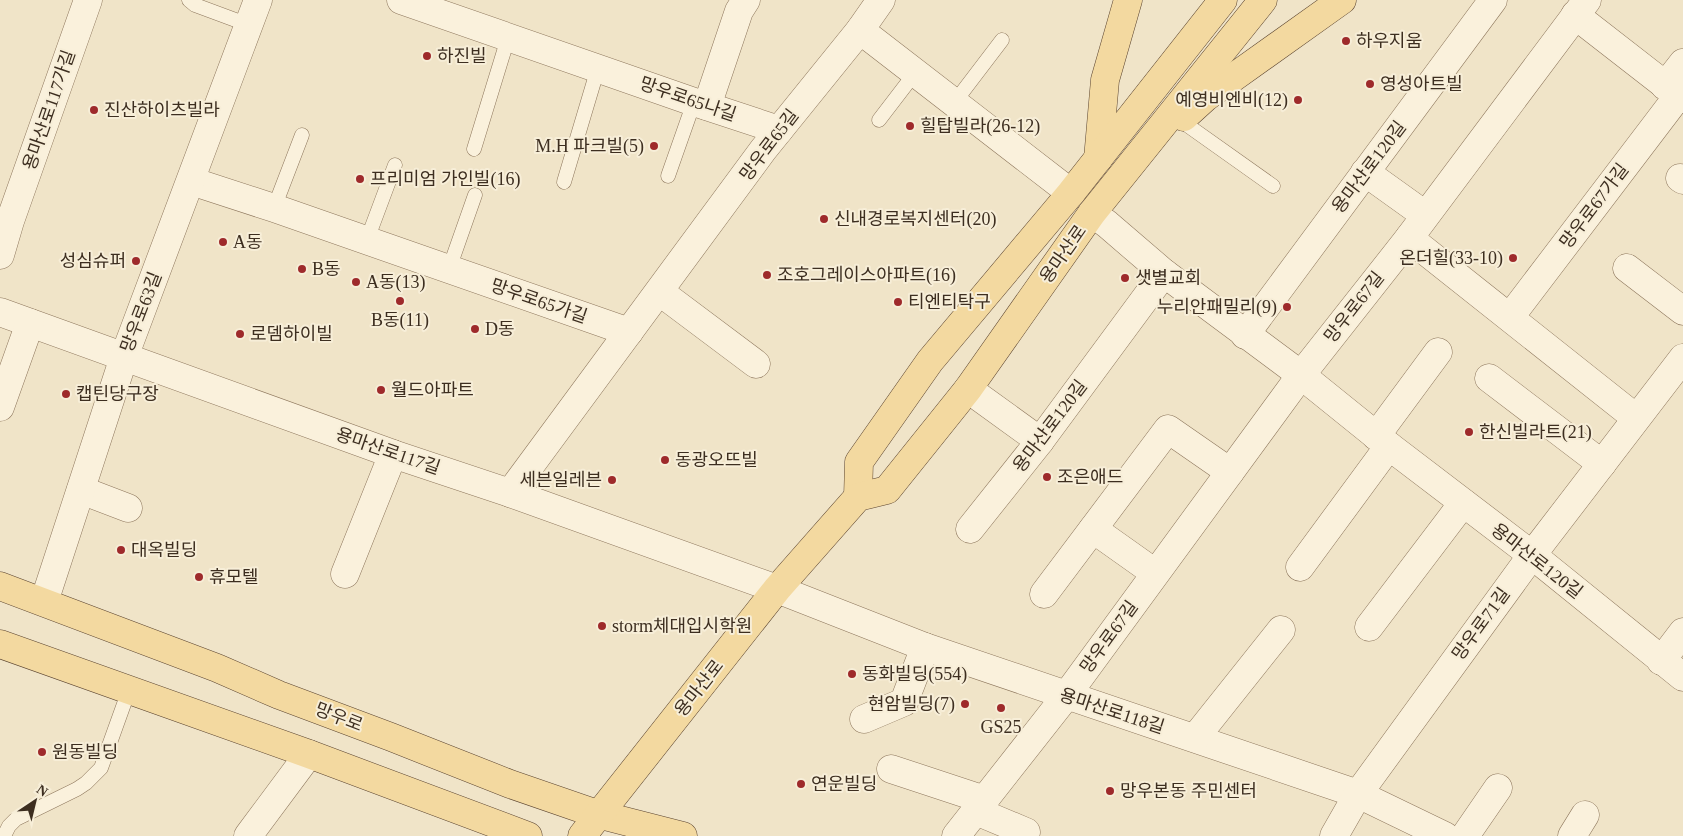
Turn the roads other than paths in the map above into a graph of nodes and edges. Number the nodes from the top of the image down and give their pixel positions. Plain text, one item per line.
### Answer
1 (88, 0) edge
2 (189, 0) edge
3 (258, 0) edge
4 (401, 0) edge
5 (746, 0) edge
6 (881, 0) edge
7 (1128, 0) edge
8 (1224, 0) edge
9 (1263, 0) edge
10 (1342, 0) edge
11 (1492, 0) edge
12 (1581, 7) edge
13 (249, 26) junction
14 (860, 30) junction
15 (508, 38) junction
16 (1002, 40) dead end
17 (1683, 63) edge
18 (598, 68) junction
19 (916, 73) junction
20 (1675, 94) edge
21 (954, 103) junction
22 (700, 104) junction
23 (879, 120) dead end
24 (1180, 120) junction
25 (779, 130) junction
26 (302, 135) dead end
27 (1145, 146) junction
28 (474, 149) dead end
29 (1098, 159) junction
30 (395, 165) dead end
31 (1366, 172) junction
32 (668, 176) dead end
33 (191, 181) junction
34 (564, 182) dead end
35 (1273, 186) dead end
36 (1072, 193) junction
37 (475, 195) dead end
38 (274, 208) junction
39 (1092, 213) junction
40 (1425, 215) junction
41 (5, 219) edge
42 (1409, 238) junction
43 (367, 240) junction
44 (0, 255) edge
45 (1627, 268) dead end
46 (449, 269) junction
47 (1164, 273) junction
48 (660, 292) junction
49 (1683, 311) edge
50 (0, 312) edge
51 (1510, 317) junction
52 (30, 323) junction
53 (629, 332) junction
54 (1245, 334) junction
55 (1438, 352) dead end
56 (124, 357) junction
57 (756, 364) dead end
58 (1679, 373) edge
59 (1300, 375) junction
60 (1489, 378) dead end
61 (968, 389) junction
62 (0, 407) edge
63 (1636, 418) junction
64 (1040, 441) junction
65 (1382, 441) junction
66 (393, 454) junction
67 (1602, 464) junction
68 (1230, 472) junction
69 (81, 490) junction
70 (510, 493) junction
71 (858, 496) junction
72 (1463, 503) junction
73 (128, 508) dead end
74 (970, 529) dead end
75 (1093, 529) junction
76 (1532, 556) junction
77 (1300, 567) dead end
78 (1155, 573) junction
79 (344, 574) dead end
80 (0, 586) edge
81 (777, 588) junction
82 (1044, 594) dead end
83 (44, 602) junction
84 (1369, 627) dead end
85 (1281, 630) dead end
86 (1683, 632) edge
87 (0, 644) edge
88 (925, 647) junction
89 (1661, 661) junction
90 (1683, 677) edge
91 (129, 690) junction
92 (1066, 696) junction
93 (864, 719) dead end
94 (1195, 738) junction
95 (309, 754) junction
96 (891, 769) dead end
97 (1498, 788) dead end
98 (1358, 794) junction
99 (980, 805) junction
100 (598, 814) junction
101 (1026, 832) dead end
102 (4, 836) edge
103 (248, 836) edge
104 (528, 836) edge
105 (582, 836) edge
106 (683, 836) edge
107 (956, 836) edge
108 (1334, 836) edge
109 (1445, 836) edge
110 (1465, 836) edge

1 - 41 street, 용마산로117가길
2 - 13 lane
3 - 13 street, 망우로63길
4 - 15 street, 망우로65나길
5 - 22 street
6 - 14 street, 망우로65길
7 - 29 main road
8 - 29 main road, 용마산로
9 - 27 main road, 용마산로
10 - 24 main road
11 - 31 street, 용마산로120길
12 - 20 street
12 - 40 street, 망우로67길
13 - 33 street, 망우로63길
14 - 19 street
14 - 25 street, 망우로65길
15 - 18 street, 망우로65나길
15 - 28 lane
16 - 21 lane
17 - 20 street, 망우로67가길
18 - 22 street, 망우로65나길
18 - 34 lane
19 - 21 street
19 - 23 lane
20 - 51 street, 망우로67가길
21 - 36 street
22 - 25 street, 망우로65나길
22 - 32 lane
24 - 27 main road
24 - 35 lane
25 - 48 street, 망우로65길
26 - 38 lane
27 - 39 main road, 용마산로
29 - 36 main road, 용마산로
30 - 43 lane
31 - 40 street
31 - 54 street, 용마산로120길
33 - 38 street, 망우로65가길
33 - 56 street, 망우로63길
36 - 71 main road, 용마산로
37 - 46 lane
38 - 43 street, 망우로65가길
39 - 47 street, 용마산로120길
39 - 61 main road, 용마산로
40 - 42 street, 망우로67길
41 - 44 street, 용마산로117가길
42 - 51 street
42 - 59 street, 망우로67길
43 - 46 street, 망우로65가길
45 - 49 street
46 - 53 street, 망우로65가길
47 - 54 street, 용마산로120길
47 - 64 street, 용마산로120길
48 - 53 street, 망우로65길
48 - 57 street
50 - 52 street, 용마산로117길
51 - 63 street
52 - 56 street, 용마산로117길
52 - 62 street
53 - 70 street, 망우로65길
54 - 59 street, 용마산로120길
55 - 65 street
56 - 66 street, 용마산로117길
56 - 69 street, 망우로63길
58 - 63 street, 망우로71길
59 - 65 street, 용마산로120길
59 - 68 street, 망우로67길
60 - 67 street
61 - 64 street
61 - 71 main road, 용마산로
63 - 67 street, 망우로71길
64 - 74 street, 용마산로120길
65 - 72 street, 용마산로120길
65 - 77 street
66 - 70 street, 용마산로117길
66 - 79 street
67 - 76 street, 망우로71길
68 - 75 street
68 - 78 street, 망우로67길
69 - 73 street
69 - 83 street, 망우로63길
70 - 81 street, 용마산로117길
71 - 81 main road, 용마산로
72 - 76 street, 용마산로120길
72 - 84 street
75 - 78 street
75 - 82 street
76 - 89 street, 용마산로120길
76 - 98 street, 망우로71길
78 - 92 street, 망우로67길
80 - 83 main road, 망우로
81 - 88 street, 용마산로118길
81 - 100 main road, 용마산로
83 - 100 main road, 망우로
85 - 94 street
86 - 89 street
87 - 91 main road
88 - 92 street, 용마산로118길
88 - 93 street
89 - 90 street, 용마산로120길
91 - 95 main road
91 - 102 lane
92 - 94 street, 용마산로118길
92 - 99 street, 망우로67길
94 - 98 street, 용마산로118길
95 - 103 street
95 - 104 main road
96 - 99 street
97 - 110 street
98 - 108 street, 망우로71길
98 - 109 street, 용마산로118길
99 - 101 street
99 - 107 street, 망우로67길
100 - 105 main road, 용마산로
100 - 106 main road, 망우로

